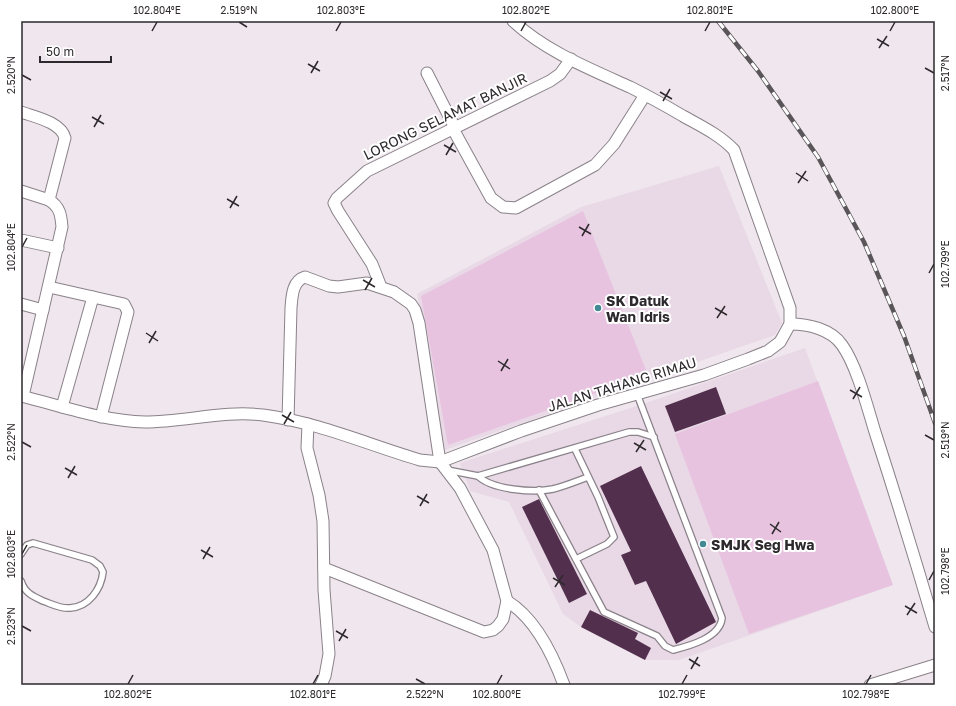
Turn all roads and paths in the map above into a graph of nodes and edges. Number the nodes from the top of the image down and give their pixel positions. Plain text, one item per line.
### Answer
1 (513, 21) edge
2 (571, 59) junction
3 (427, 73) dead end
4 (645, 95) junction
5 (21, 112) edge
6 (454, 129) junction
7 (21, 191) edge
8 (50, 200) junction
9 (21, 240) edge
10 (58, 248) junction
11 (49, 287) junction
12 (381, 287) junction
13 (93, 297) junction
14 (21, 304) edge
15 (43, 310) junction
16 (790, 324) junction
17 (637, 394) junction
18 (22, 396) edge
19 (62, 407) junction
20 (101, 417) junction
21 (288, 420) junction
22 (308, 424) junction
23 (654, 437) junction
24 (575, 449) junction
25 (442, 466) junction
26 (478, 476) junction
27 (588, 477) junction
28 (539, 490) junction
29 (21, 554) edge
30 (576, 559) junction
31 (324, 568) junction
32 (21, 581) edge
33 (508, 601) junction
34 (935, 627) edge
35 (935, 665) edge
36 (321, 685) edge
37 (564, 685) edge
38 (870, 685) edge

1 - 2 street
2 - 4 street
2 - 6 street, LORONG SELAMAT BANJIR
3 - 6 street
4 - 6 street
4 - 16 street
5 - 8 street
6 - 12 street, LORONG SELAMAT BANJIR
7 - 8 street
8 - 10 street
9 - 10 street
10 - 11 street
11 - 13 street
11 - 15 street
12 - 21 street
12 - 25 street
13 - 19 street
13 - 20 street
14 - 15 street
15 - 18 street
16 - 17 street, JALAN TAHANG RIMAU
16 - 34 street
17 - 23 lane
17 - 25 street, JALAN TAHANG RIMAU
18 - 19 street, JALAN TAHANG RIMAU
19 - 20 street, JALAN TAHANG RIMAU
20 - 21 street, JALAN TAHANG RIMAU
21 - 22 street, JALAN TAHANG RIMAU
22 - 25 street, JALAN TAHANG RIMAU
22 - 31 street
23 - 24 lane
23 - 30 lane
24 - 26 lane
24 - 27 lane
25 - 26 lane
25 - 33 street
26 - 28 lane
27 - 28 lane
27 - 30 lane
28 - 30 lane
29 - 32 lane
31 - 33 street
31 - 36 street
33 - 37 street
35 - 38 street

